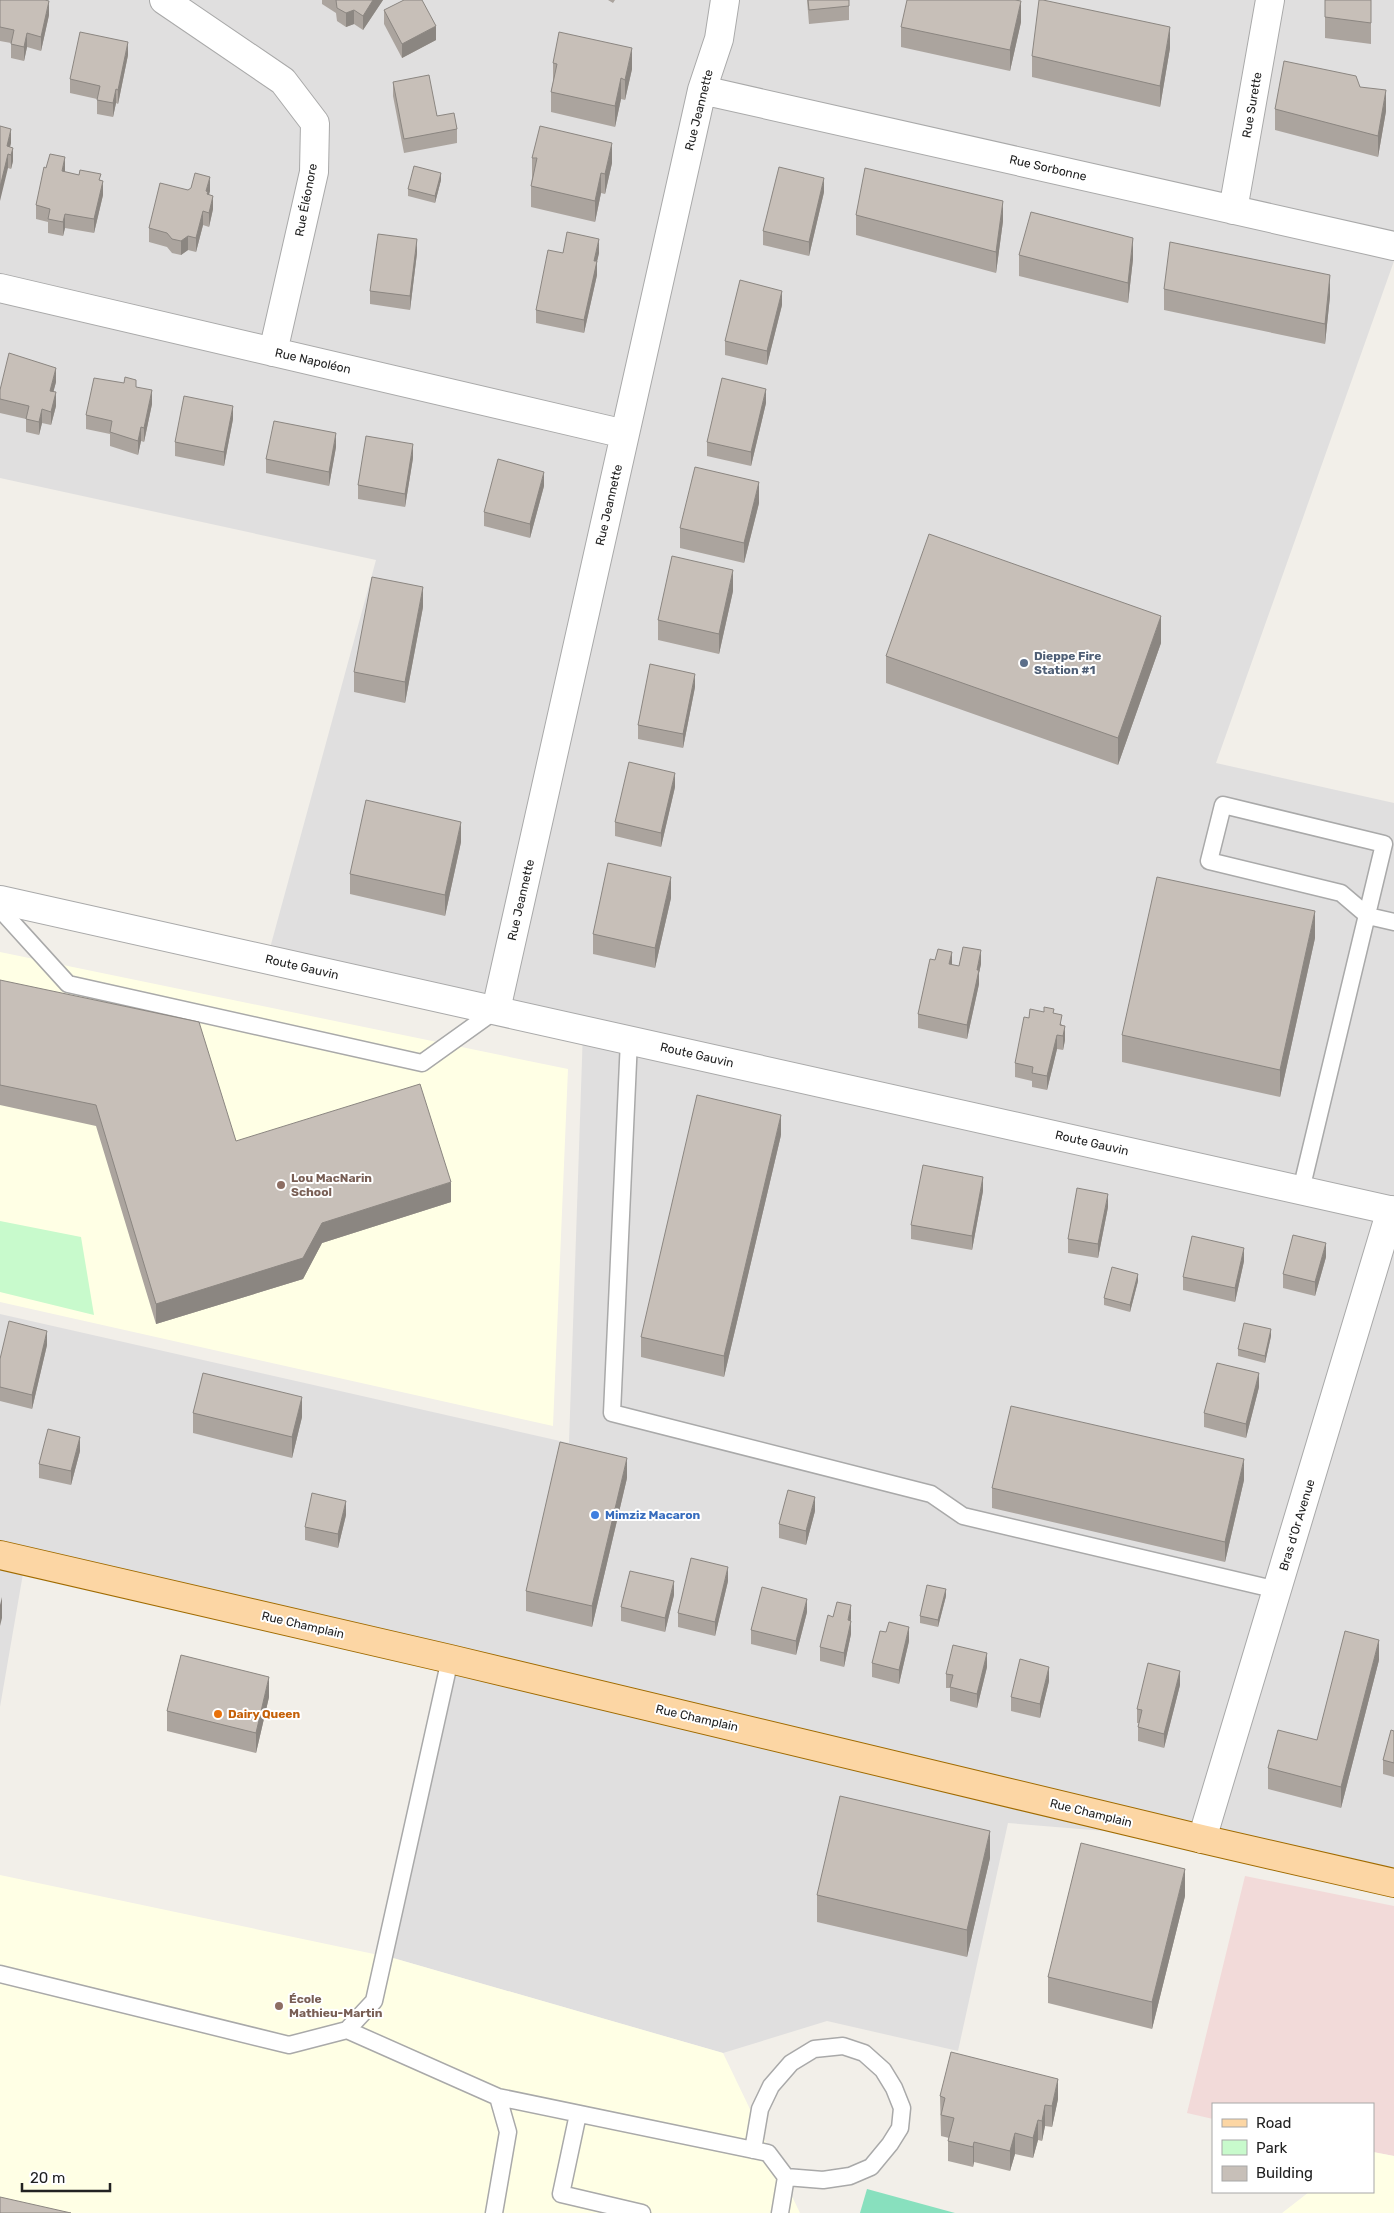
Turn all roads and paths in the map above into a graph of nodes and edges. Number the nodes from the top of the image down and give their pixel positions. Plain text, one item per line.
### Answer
1 (164, 0) edge
2 (725, 0) edge
3 (1270, 0) edge
4 (702, 90) junction
5 (1233, 210) junction
6 (1394, 246) edge
7 (0, 288) edge
8 (273, 352) junction
9 (625, 434) junction
10 (0, 900) edge
11 (0, 909) edge
12 (1368, 916) junction
13 (1394, 922) edge
14 (496, 1010) junction
15 (629, 1040) junction
16 (1301, 1190) junction
17 (1393, 1206) edge
18 (0, 1556) edge
19 (1277, 1590) junction
20 (450, 1659) junction
21 (1202, 1839) junction
22 (1394, 1883) edge
23 (0, 1974) edge
24 (347, 2030) junction
25 (498, 2097) junction
26 (578, 2114) junction
27 (753, 2150) junction
28 (786, 2177) junction
29 (494, 2213) edge
30 (642, 2213) edge
31 (780, 2213) edge

1 - 8 street, Rue Éléonore
2 - 4 street, Rue Jeannette
3 - 5 street, Rue Surette
4 - 5 street, Rue Sorbonne
4 - 9 street, Rue Jeannette
5 - 6 street, Rue Sorbonne
7 - 8 street, Rue Napoléon
8 - 9 street, Rue Napoléon
9 - 14 street, Rue Jeannette
10 - 14 street, Route Gauvin
11 - 14 lane
12 - 12 lane
12 - 13 lane
12 - 16 lane
14 - 15 street, Route Gauvin
15 - 16 street, Route Gauvin
15 - 19 lane
16 - 17 street, Route Gauvin
17 - 19 street, Bras d'Or Avenue
18 - 20 main road, Rue Champlain
19 - 21 street, Bras d'Or Avenue
20 - 21 main road, Rue Champlain
20 - 24 lane
21 - 22 main road, Rue Champlain
23 - 24 lane
24 - 25 lane
25 - 26 lane
25 - 29 lane
26 - 27 lane
26 - 30 lane
27 - 28 lane
27 - 28 lane
28 - 31 lane

